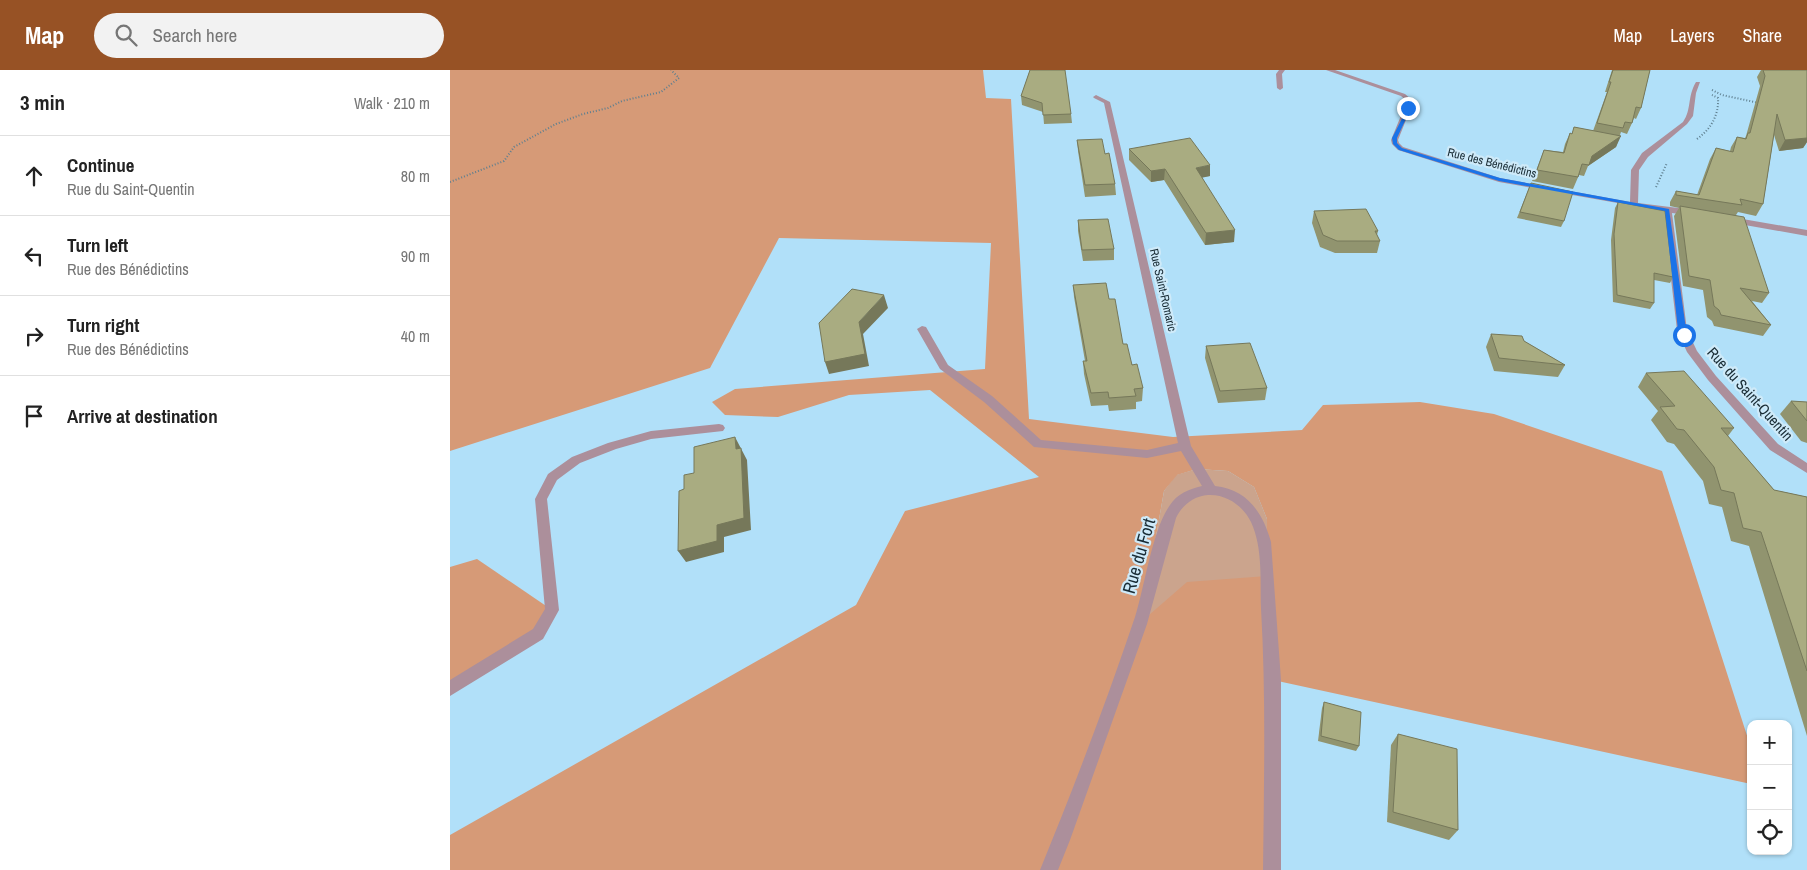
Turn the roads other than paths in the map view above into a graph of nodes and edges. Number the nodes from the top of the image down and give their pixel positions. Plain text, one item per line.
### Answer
1 (1329, 70) edge
2 (1278, 74) edge
3 (1698, 83) road end
4 (1280, 88) dead end
5 (1096, 97) dead end
6 (1634, 205) junction
7 (1667, 210) junction
8 (1701, 214) edge
9 (1720, 218) edge
10 (1807, 233) edge
11 (922, 329) dead end
12 (719, 428) dead end
13 (1185, 446) junction
14 (1807, 469) edge
15 (1211, 490) junction
16 (450, 689) edge
17 (1049, 870) edge
18 (1272, 870) edge

1 - 6 street, Rue des Bénédictins
2 - 4 street
3 - 6 street
5 - 13 street, Rue Saint-Romaric
6 - 7 street, Rue des Bénédictins
7 - 8 street, Rue des Bénédictins
7 - 14 street, Rue du Saint-Quentin
9 - 10 street
11 - 13 street
12 - 16 street
13 - 15 street, Rue Saint-Romaric
15 - 17 street, Rue du Fort
15 - 18 street

